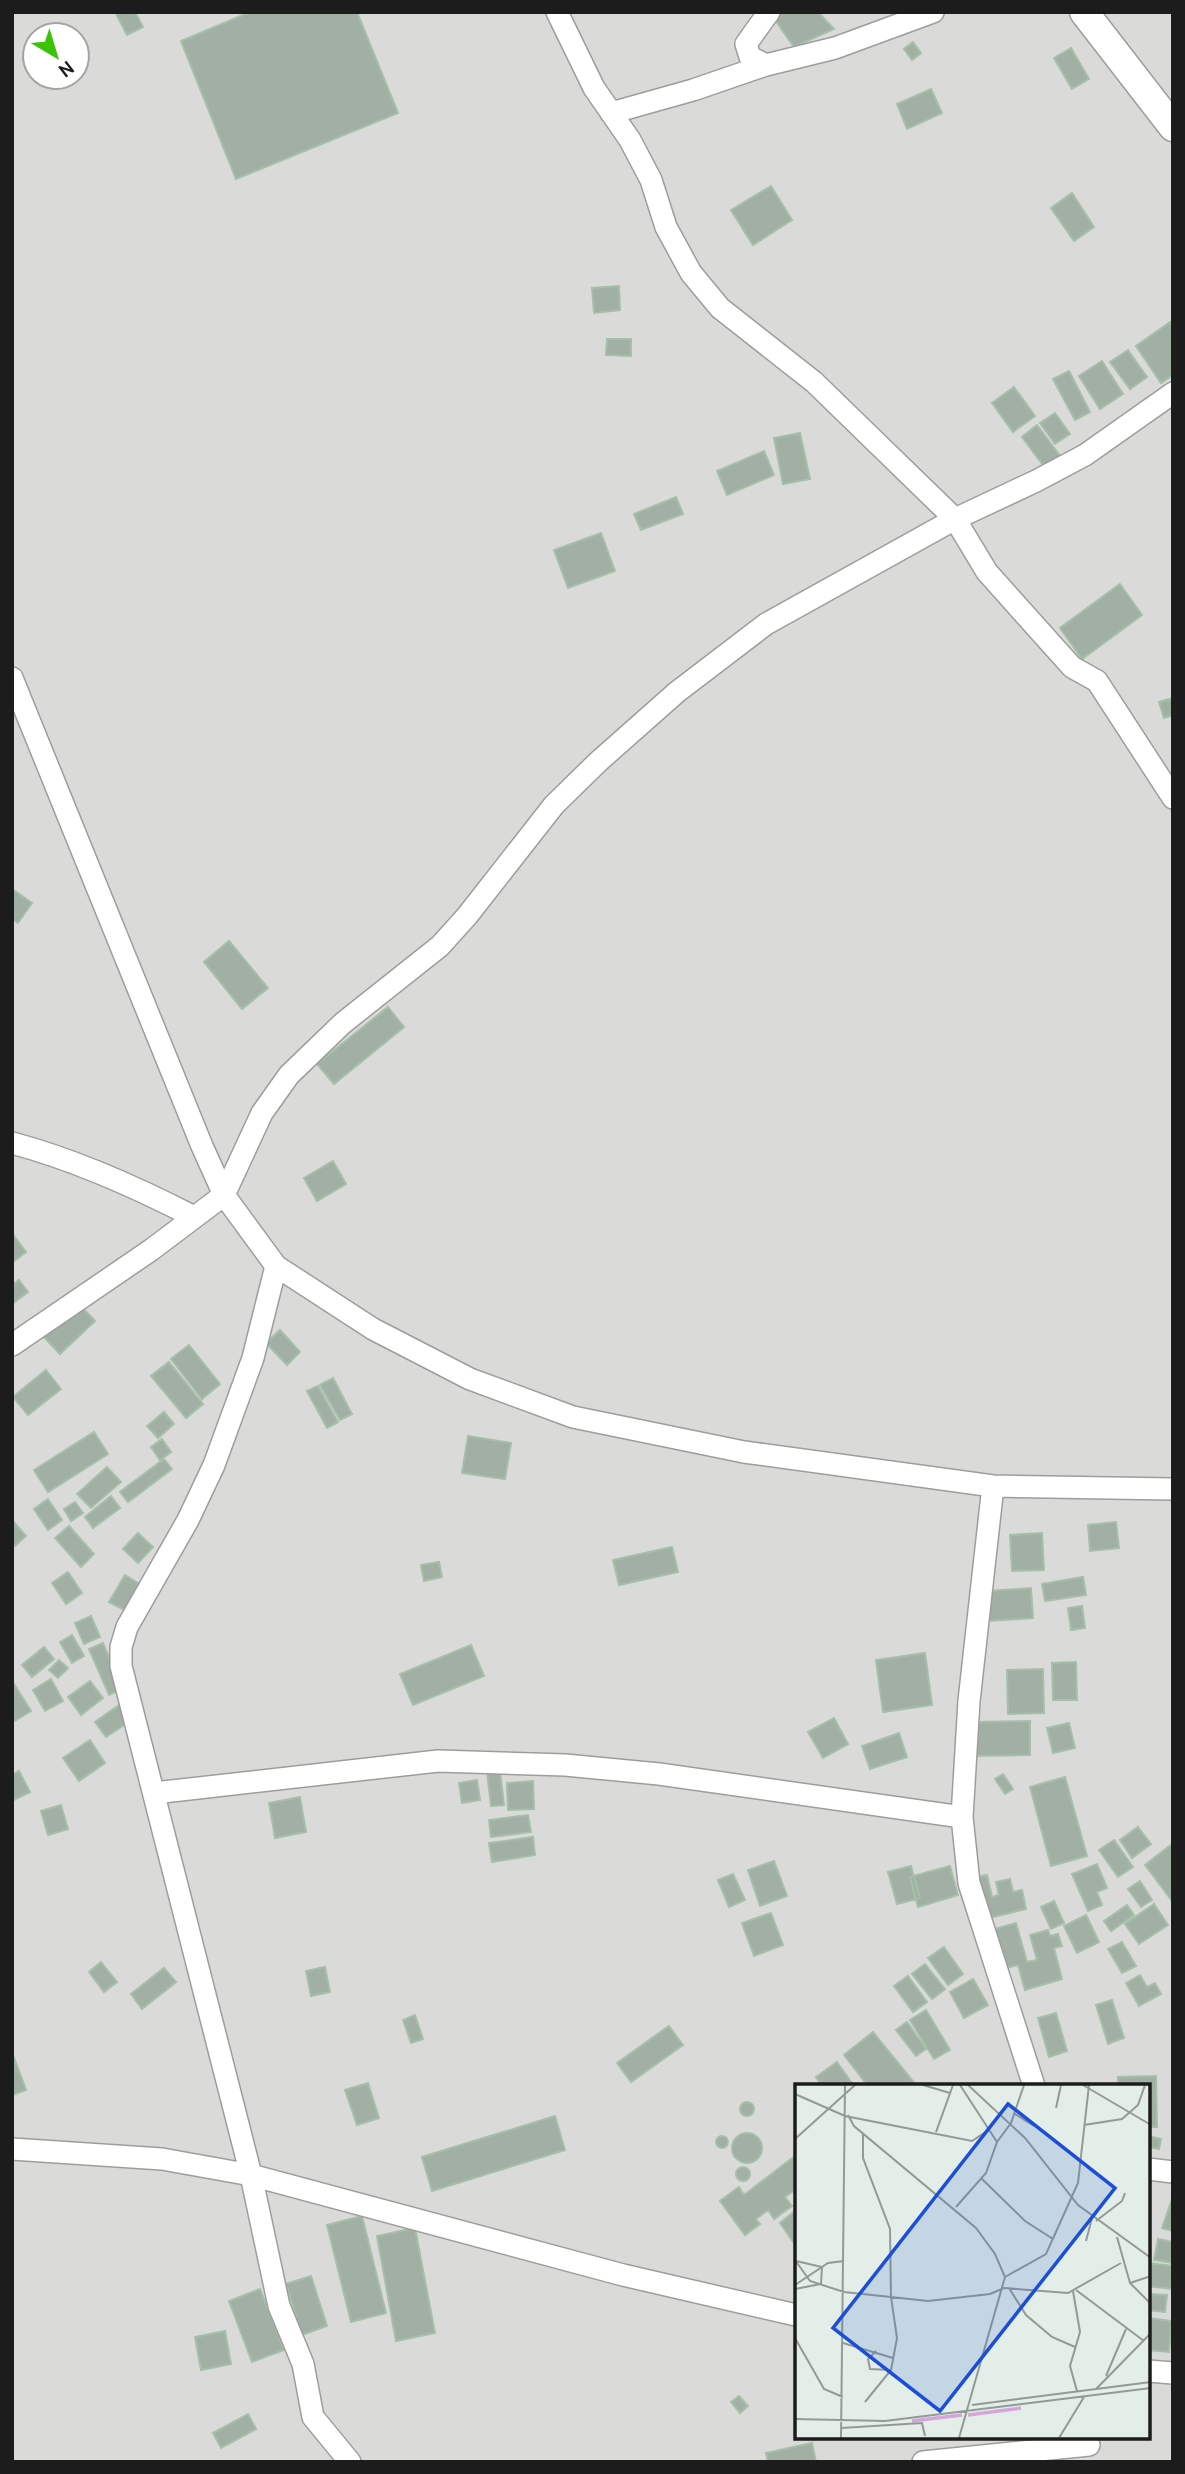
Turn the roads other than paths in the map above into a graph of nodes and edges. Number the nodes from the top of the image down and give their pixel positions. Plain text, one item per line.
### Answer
1 (769, 12) edge
2 (933, 12) edge
3 (1084, 12) edge
4 (565, 14) edge
5 (766, 65) junction
6 (611, 113) junction
7 (1173, 127) edge
8 (1173, 393) edge
9 (955, 519) junction
10 (12, 678) edge
11 (1173, 798) edge
12 (12, 1143) edge
13 (224, 1195) junction
14 (194, 1217) junction
15 (276, 1266) junction
16 (12, 1345) edge
17 (993, 1486) junction
18 (1173, 1489) edge
19 (154, 1793) junction
20 (962, 1817) junction
21 (1034, 2084) edge
22 (12, 2148) edge
23 (1150, 2169) edge
24 (1173, 2172) edge
25 (251, 2175) junction
26 (795, 2315) edge
27 (1150, 2371) edge
28 (1173, 2373) edge
29 (1090, 2448) edge
30 (350, 2462) edge
31 (923, 2462) edge

1 - 5 street
2 - 5 street
3 - 7 street
4 - 6 street
5 - 6 street
6 - 9 street
8 - 9 street
9 - 11 street
9 - 13 street
10 - 13 street
12 - 14 street
13 - 14 street
13 - 15 street
14 - 16 street
15 - 17 street
15 - 19 street
17 - 18 street
17 - 20 street
19 - 20 street
19 - 25 street
20 - 21 street
22 - 25 street
23 - 24 street
25 - 26 street
25 - 30 street
27 - 28 street
29 - 31 street

